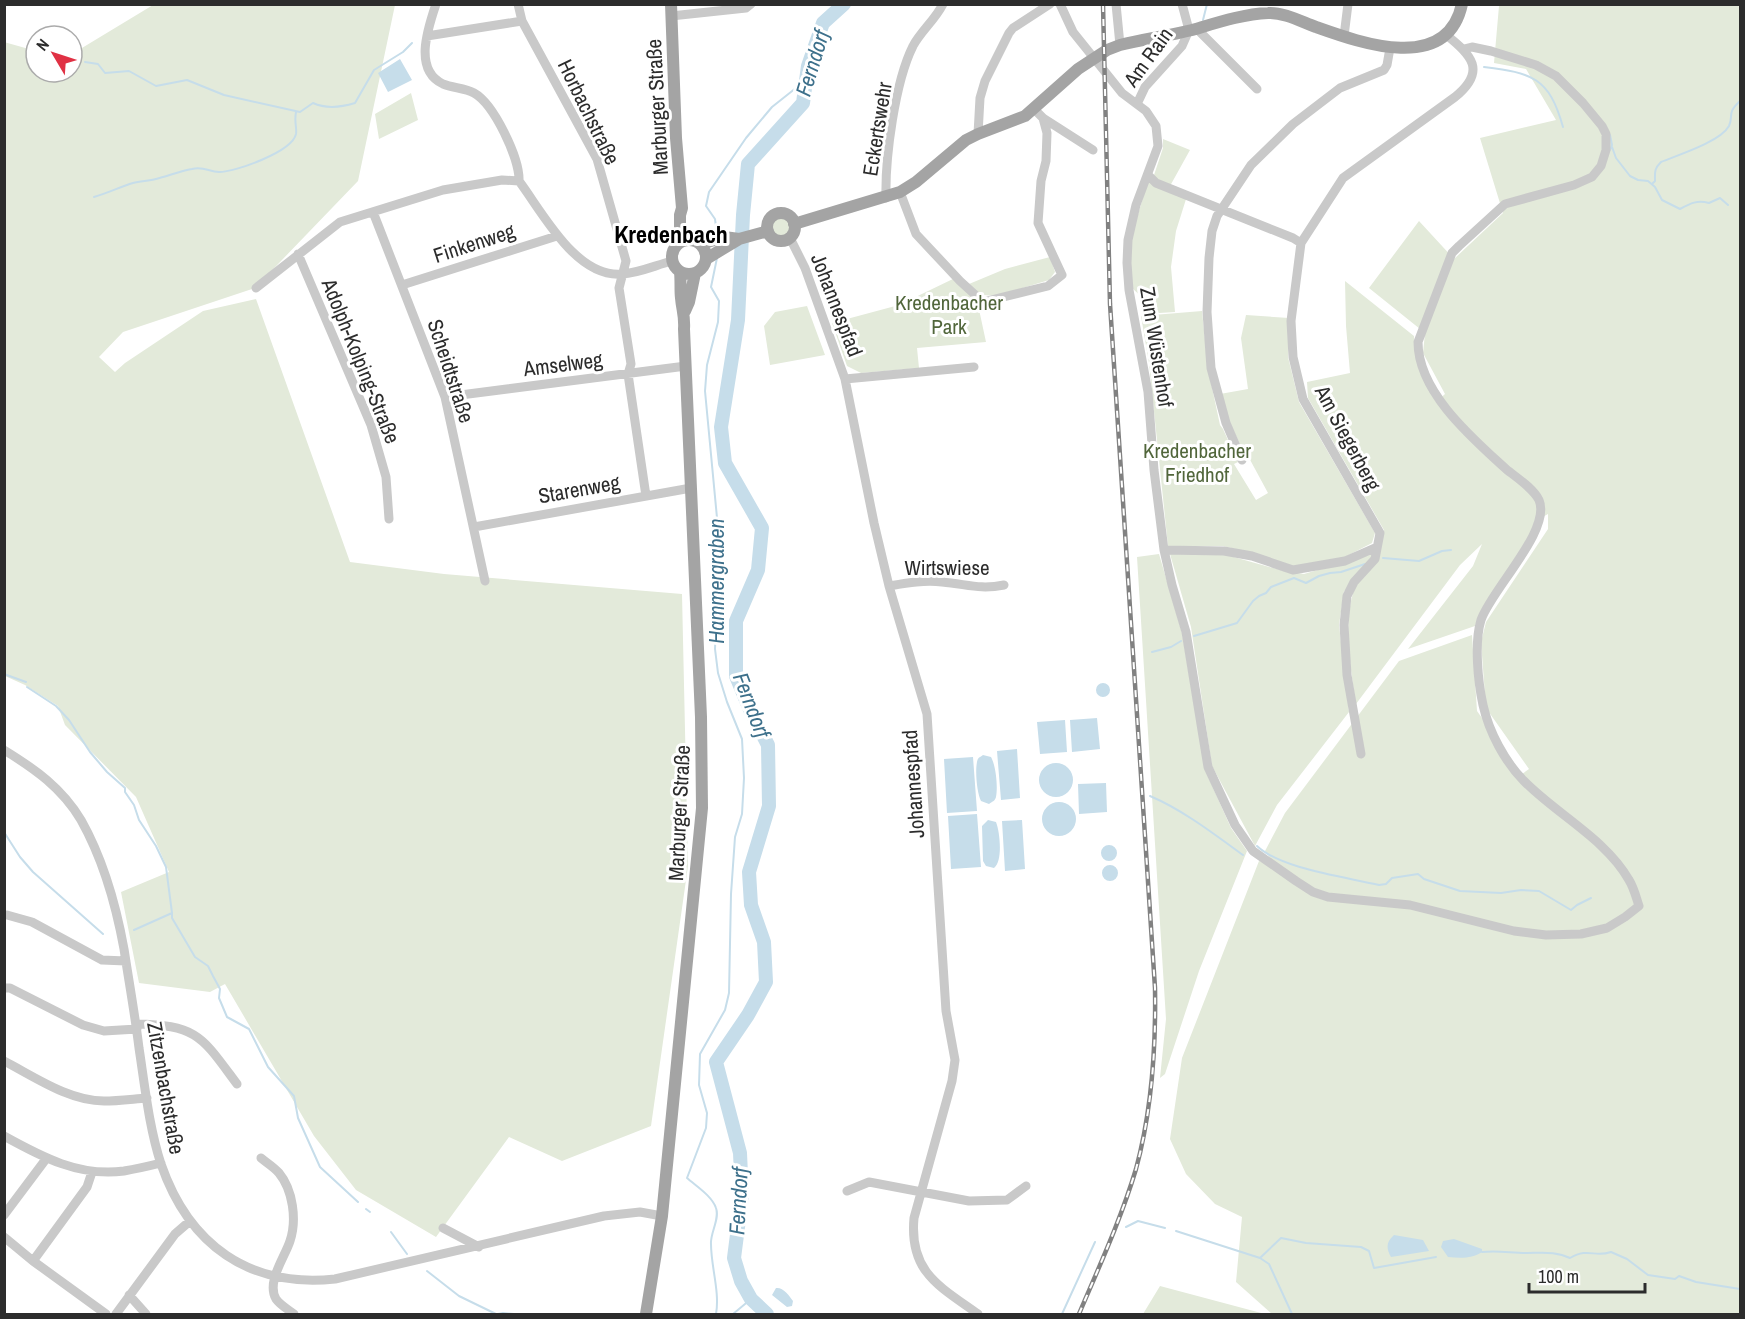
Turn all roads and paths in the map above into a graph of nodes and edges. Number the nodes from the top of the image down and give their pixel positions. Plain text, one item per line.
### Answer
1 (436, 4) edge
2 (518, 4) edge
3 (751, 4) edge
4 (943, 4) edge
5 (1050, 4) edge
6 (1060, 4) edge
7 (1116, 4) edge
8 (1182, 4) edge
9 (1348, 4) edge
10 (1462, 4) edge
11 (671, 10) edge
12 (522, 21) junction
13 (1193, 29) junction
14 (1445, 34) junction
15 (427, 36) junction
16 (1344, 36) junction
17 (1120, 45) junction
18 (1390, 48) junction
19 (1464, 49) junction
20 (1094, 58) junction
21 (1257, 89) dead end
22 (1137, 104) junction
23 (1034, 109) junction
24 (1043, 118) junction
25 (978, 134) junction
26 (1093, 150) dead end
27 (1148, 175) junction
28 (519, 182) junction
29 (900, 192) junction
30 (886, 198) junction
31 (682, 208) junction
32 (1221, 209) junction
33 (373, 212) junction
34 (794, 224) junction
35 (768, 231) junction
36 (556, 236) junction
37 (789, 238) junction
38 (739, 239) junction
39 (680, 242) junction
40 (697, 242) junction
41 (1301, 243) junction
42 (298, 254) junction
43 (706, 259) junction
44 (672, 261) junction
45 (680, 272) junction
46 (695, 273) junction
47 (623, 274) junction
48 (402, 285) junction
49 (256, 288) dead end
50 (685, 311) junction
51 (686, 366) junction
52 (974, 367) dead end
53 (628, 374) junction
54 (845, 379) junction
55 (445, 397) junction
56 (1242, 460) dead end
57 (691, 488) junction
58 (646, 496) junction
59 (389, 519) dead end
60 (474, 527) junction
61 (1377, 547) junction
62 (1164, 550) junction
63 (484, 581) dead end
64 (1004, 585) dead end
65 (889, 586) junction
66 (4, 750) edge
67 (1361, 754) dead end
68 (7, 915) dead end
69 (126, 961) junction
70 (4, 988) edge
71 (136, 1027) junction
72 (4, 1061) edge
73 (237, 1084) dead end
74 (147, 1098) junction
75 (4, 1136) edge
76 (46, 1158) junction
77 (261, 1158) dead end
78 (161, 1163) junction
79 (92, 1172) junction
80 (1026, 1186) dead end
81 (847, 1191) dead end
82 (920, 1191) junction
83 (4, 1215) edge
84 (662, 1215) junction
85 (190, 1221) junction
86 (443, 1228) dead end
87 (4, 1237) edge
88 (480, 1247) junction
89 (33, 1261) junction
90 (275, 1278) junction
91 (129, 1295) junction
92 (106, 1314) edge
93 (116, 1314) edge
94 (146, 1314) edge
95 (294, 1314) edge
96 (646, 1314) edge
97 (978, 1314) edge

1 - 15 street
2 - 12 street, Horbachstraße
3 - 11 street
4 - 30 street, Eckertswehr
5 - 25 street
6 - 20 street, Zum Wüstenhof
7 - 17 street
8 - 13 street
9 - 16 street
10 - 14 main road
11 - 31 main road, Marburger Straße
12 - 15 street
12 - 47 street, Horbachstraße
13 - 16 main road
13 - 17 main road
13 - 21 street
13 - 22 street, Am Rain
14 - 18 main road
14 - 19 street
15 - 28 street
16 - 18 main road
17 - 20 main road
18 - 32 street
19 - 41 street, Am Siegerberg
19 - 62 street, Zum Wüstenhof
20 - 22 street, Zum Wüstenhof
20 - 23 main road
22 - 27 street, Zum Wüstenhof
23 - 24 street
23 - 25 main road
24 - 26 street
24 - 29 street
25 - 29 main road
27 - 32 street
27 - 62 street, Zum Wüstenhof
28 - 33 street
28 - 36 street
29 - 30 main road
30 - 34 main road
31 - 39 main road, Marburger Straße
31 - 40 main road, Marburger Straße
32 - 41 street
32 - 56 street
33 - 42 street
33 - 48 street, Scheidtstraße
34 - 35 main road
34 - 37 main road
35 - 37 main road
35 - 38 main road
36 - 47 street
36 - 48 street, Finkenweg
37 - 54 street, Johannespfad
38 - 40 main road
38 - 43 main road
39 - 40 main road
39 - 44 main road
40 - 43 main road
41 - 61 street, Am Siegerberg
42 - 49 street
42 - 59 street, Adolph-Kolping-Straße
43 - 46 main road
44 - 45 main road
44 - 47 street
45 - 46 main road
45 - 50 main road, Marburger Straße
46 - 50 main road, Marburger Straße
47 - 53 street, Horbachstraße
48 - 55 street, Scheidtstraße
50 - 51 main road, Marburger Straße
51 - 53 street, Amselweg
51 - 57 main road, Marburger Straße
52 - 54 street
53 - 55 street, Amselweg
53 - 58 street, Horbachstraße
54 - 65 street, Johannespfad
55 - 60 street, Scheidtstraße
57 - 58 street, Starenweg
57 - 84 main road, Marburger Straße
58 - 60 street, Starenweg
60 - 63 street, Scheidtstraße
61 - 62 street
61 - 67 street
64 - 65 street, Wirtswiese
65 - 82 street, Johannespfad
66 - 69 street, Zitzenbachstraße
68 - 69 street
69 - 71 street, Zitzenbachstraße
70 - 71 street
71 - 73 street
71 - 74 street, Zitzenbachstraße
72 - 74 street
74 - 78 street, Zitzenbachstraße
75 - 76 street
76 - 79 street
76 - 83 street
77 - 90 street
78 - 79 street
78 - 85 street, Zitzenbachstraße
79 - 89 street
80 - 82 street
81 - 82 street
82 - 97 street, Johannespfad
84 - 88 street, Zitzenbachstraße
84 - 96 main road, Marburger Straße
85 - 90 street, Zitzenbachstraße
85 - 91 street
86 - 88 street
87 - 89 street
88 - 90 street, Zitzenbachstraße
89 - 92 street
90 - 95 street
91 - 93 street
91 - 94 street

